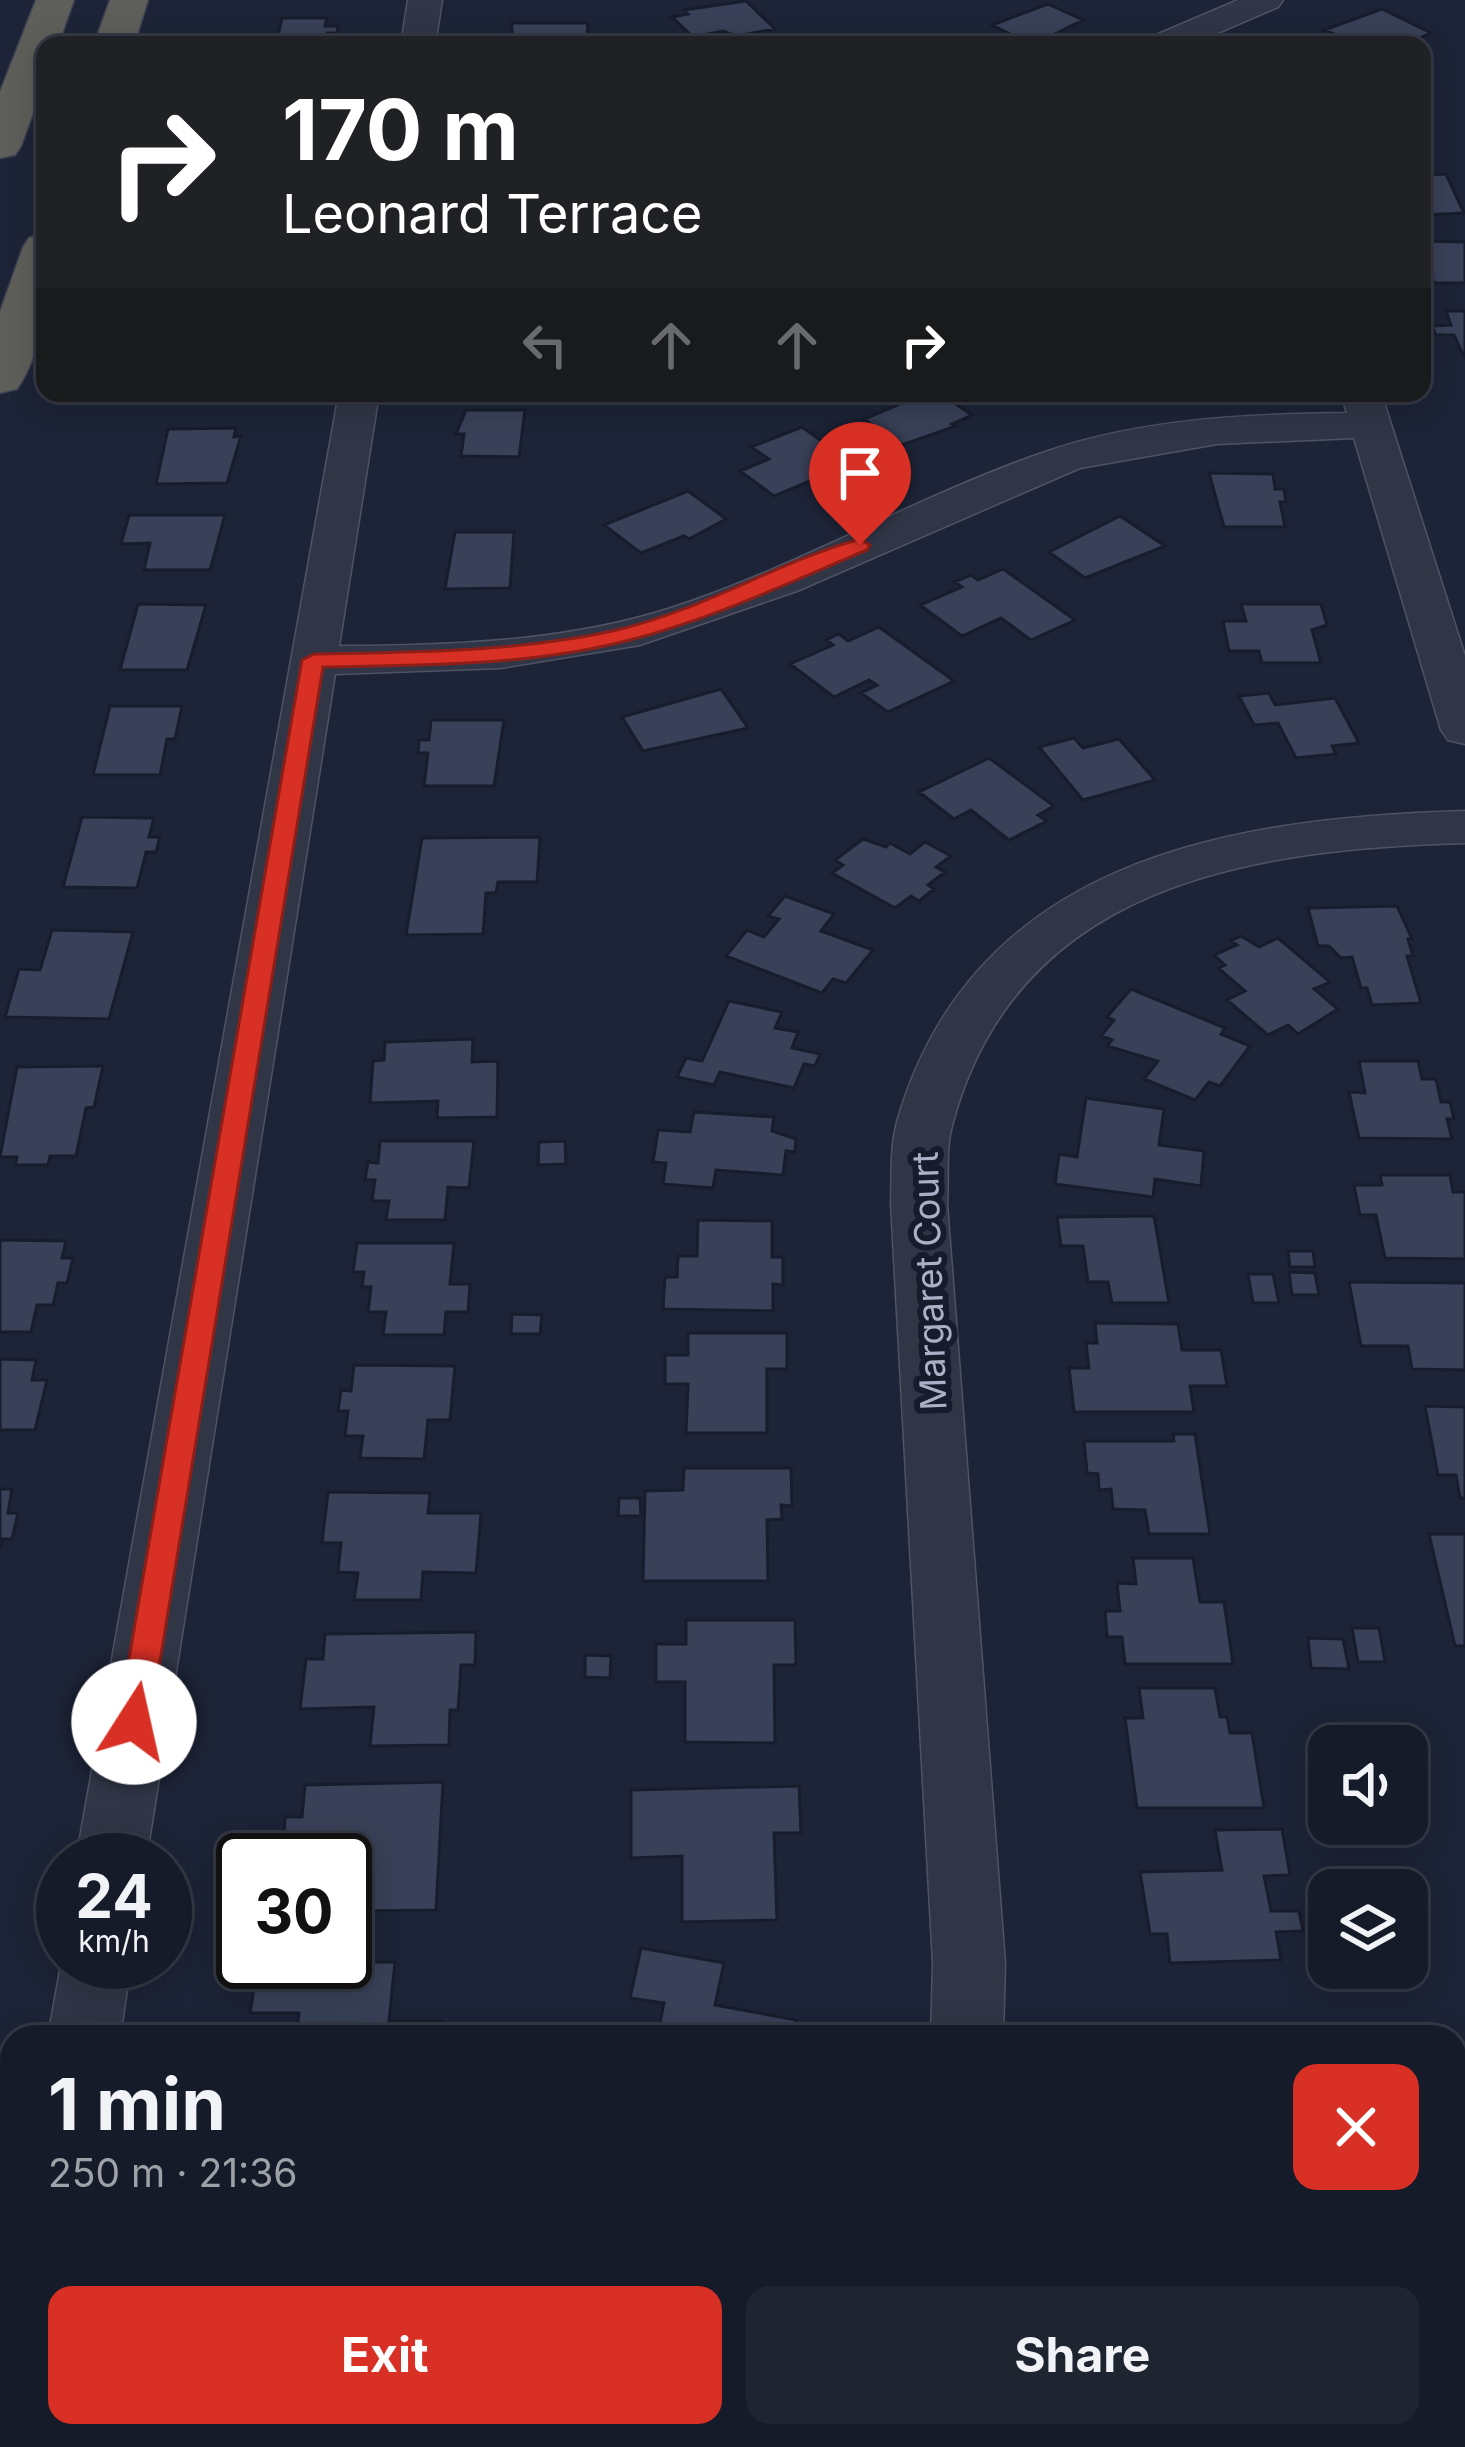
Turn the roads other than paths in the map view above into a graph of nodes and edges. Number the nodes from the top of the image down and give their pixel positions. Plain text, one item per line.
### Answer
1 (55, 0) edge
2 (129, 0) edge
3 (425, 0) edge
4 (1266, 0) edge
5 (41, 36) edge
6 (117, 36) edge
7 (419, 36) edge
8 (1182, 36) edge
9 (36, 50) edge
10 (0, 146) edge
11 (36, 273) edge
12 (0, 379) edge
13 (357, 402) edge
14 (1366, 409) edge
15 (314, 660) junction
16 (1465, 730) edge
17 (1465, 827) edge
18 (116, 1833) edge
19 (90, 1989) edge
20 (86, 2025) edge
21 (967, 2025) edge

1 - 5 highway
2 - 6 highway
3 - 7 street
4 - 8 street
9 - 10 highway
11 - 12 highway
13 - 15 street
14 - 15 street
14 - 16 street
15 - 18 street
17 - 21 street, Margaret Court
19 - 20 street

